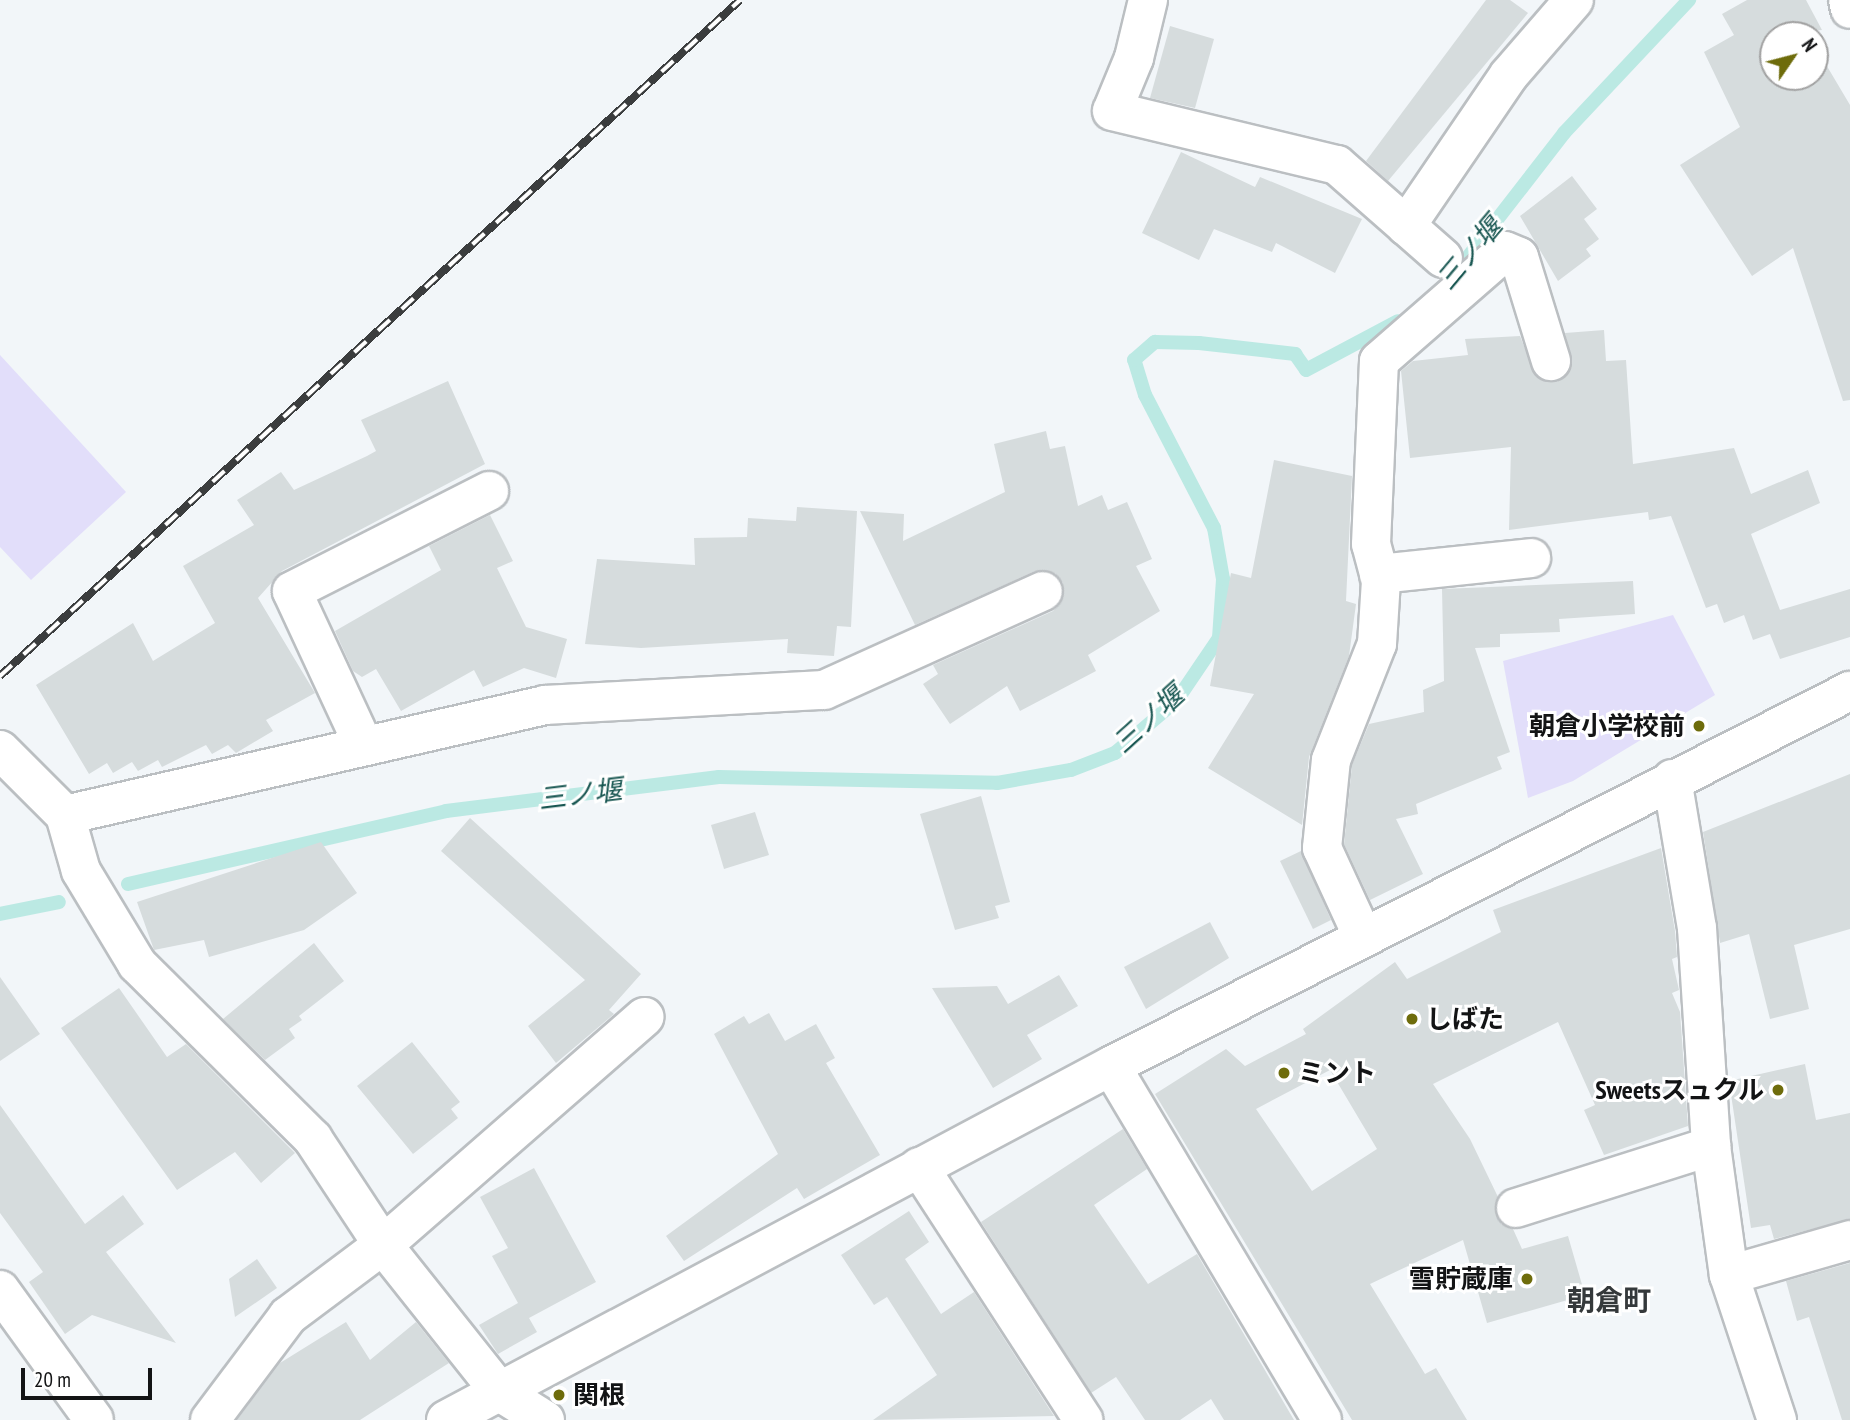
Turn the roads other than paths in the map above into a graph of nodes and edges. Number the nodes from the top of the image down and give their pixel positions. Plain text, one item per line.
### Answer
1 (1148, 0) edge
2 (1574, 0) edge
3 (1848, 0) edge
4 (1850, 9) edge
5 (1406, 226) junction
6 (1443, 258) dead end
7 (1551, 361) dead end
8 (489, 491) dead end
9 (1531, 558) dead end
10 (1379, 574) junction
11 (1043, 590) dead end
12 (1850, 691) edge
13 (362, 742) junction
14 (0, 750) edge
15 (1672, 779) junction
16 (65, 815) junction
17 (1363, 937) junction
18 (643, 1017) dead end
19 (1111, 1066) junction
20 (1711, 1146) junction
21 (919, 1167) junction
22 (1516, 1208) dead end
23 (1850, 1240) edge
24 (383, 1245) junction
25 (1729, 1275) junction
26 (0, 1290) edge
27 (500, 1392) junction
28 (94, 1420) edge
29 (210, 1420) edge
30 (446, 1420) edge
31 (545, 1420) edge
32 (1083, 1420) edge
33 (1322, 1420) edge
34 (1777, 1420) edge

1 - 5 street
2 - 5 street
3 - 4 street
5 - 6 street
7 - 10 street
8 - 13 street
9 - 10 street
10 - 17 street
11 - 13 street
12 - 15 street
13 - 16 street
14 - 16 street
15 - 17 street
15 - 20 street
16 - 24 street
17 - 19 street
18 - 24 street
19 - 21 street
19 - 33 street
20 - 22 street
20 - 25 street
21 - 27 street
21 - 32 street
23 - 25 street
24 - 27 street
24 - 29 street
25 - 34 street
26 - 28 street
27 - 30 street
27 - 31 street

